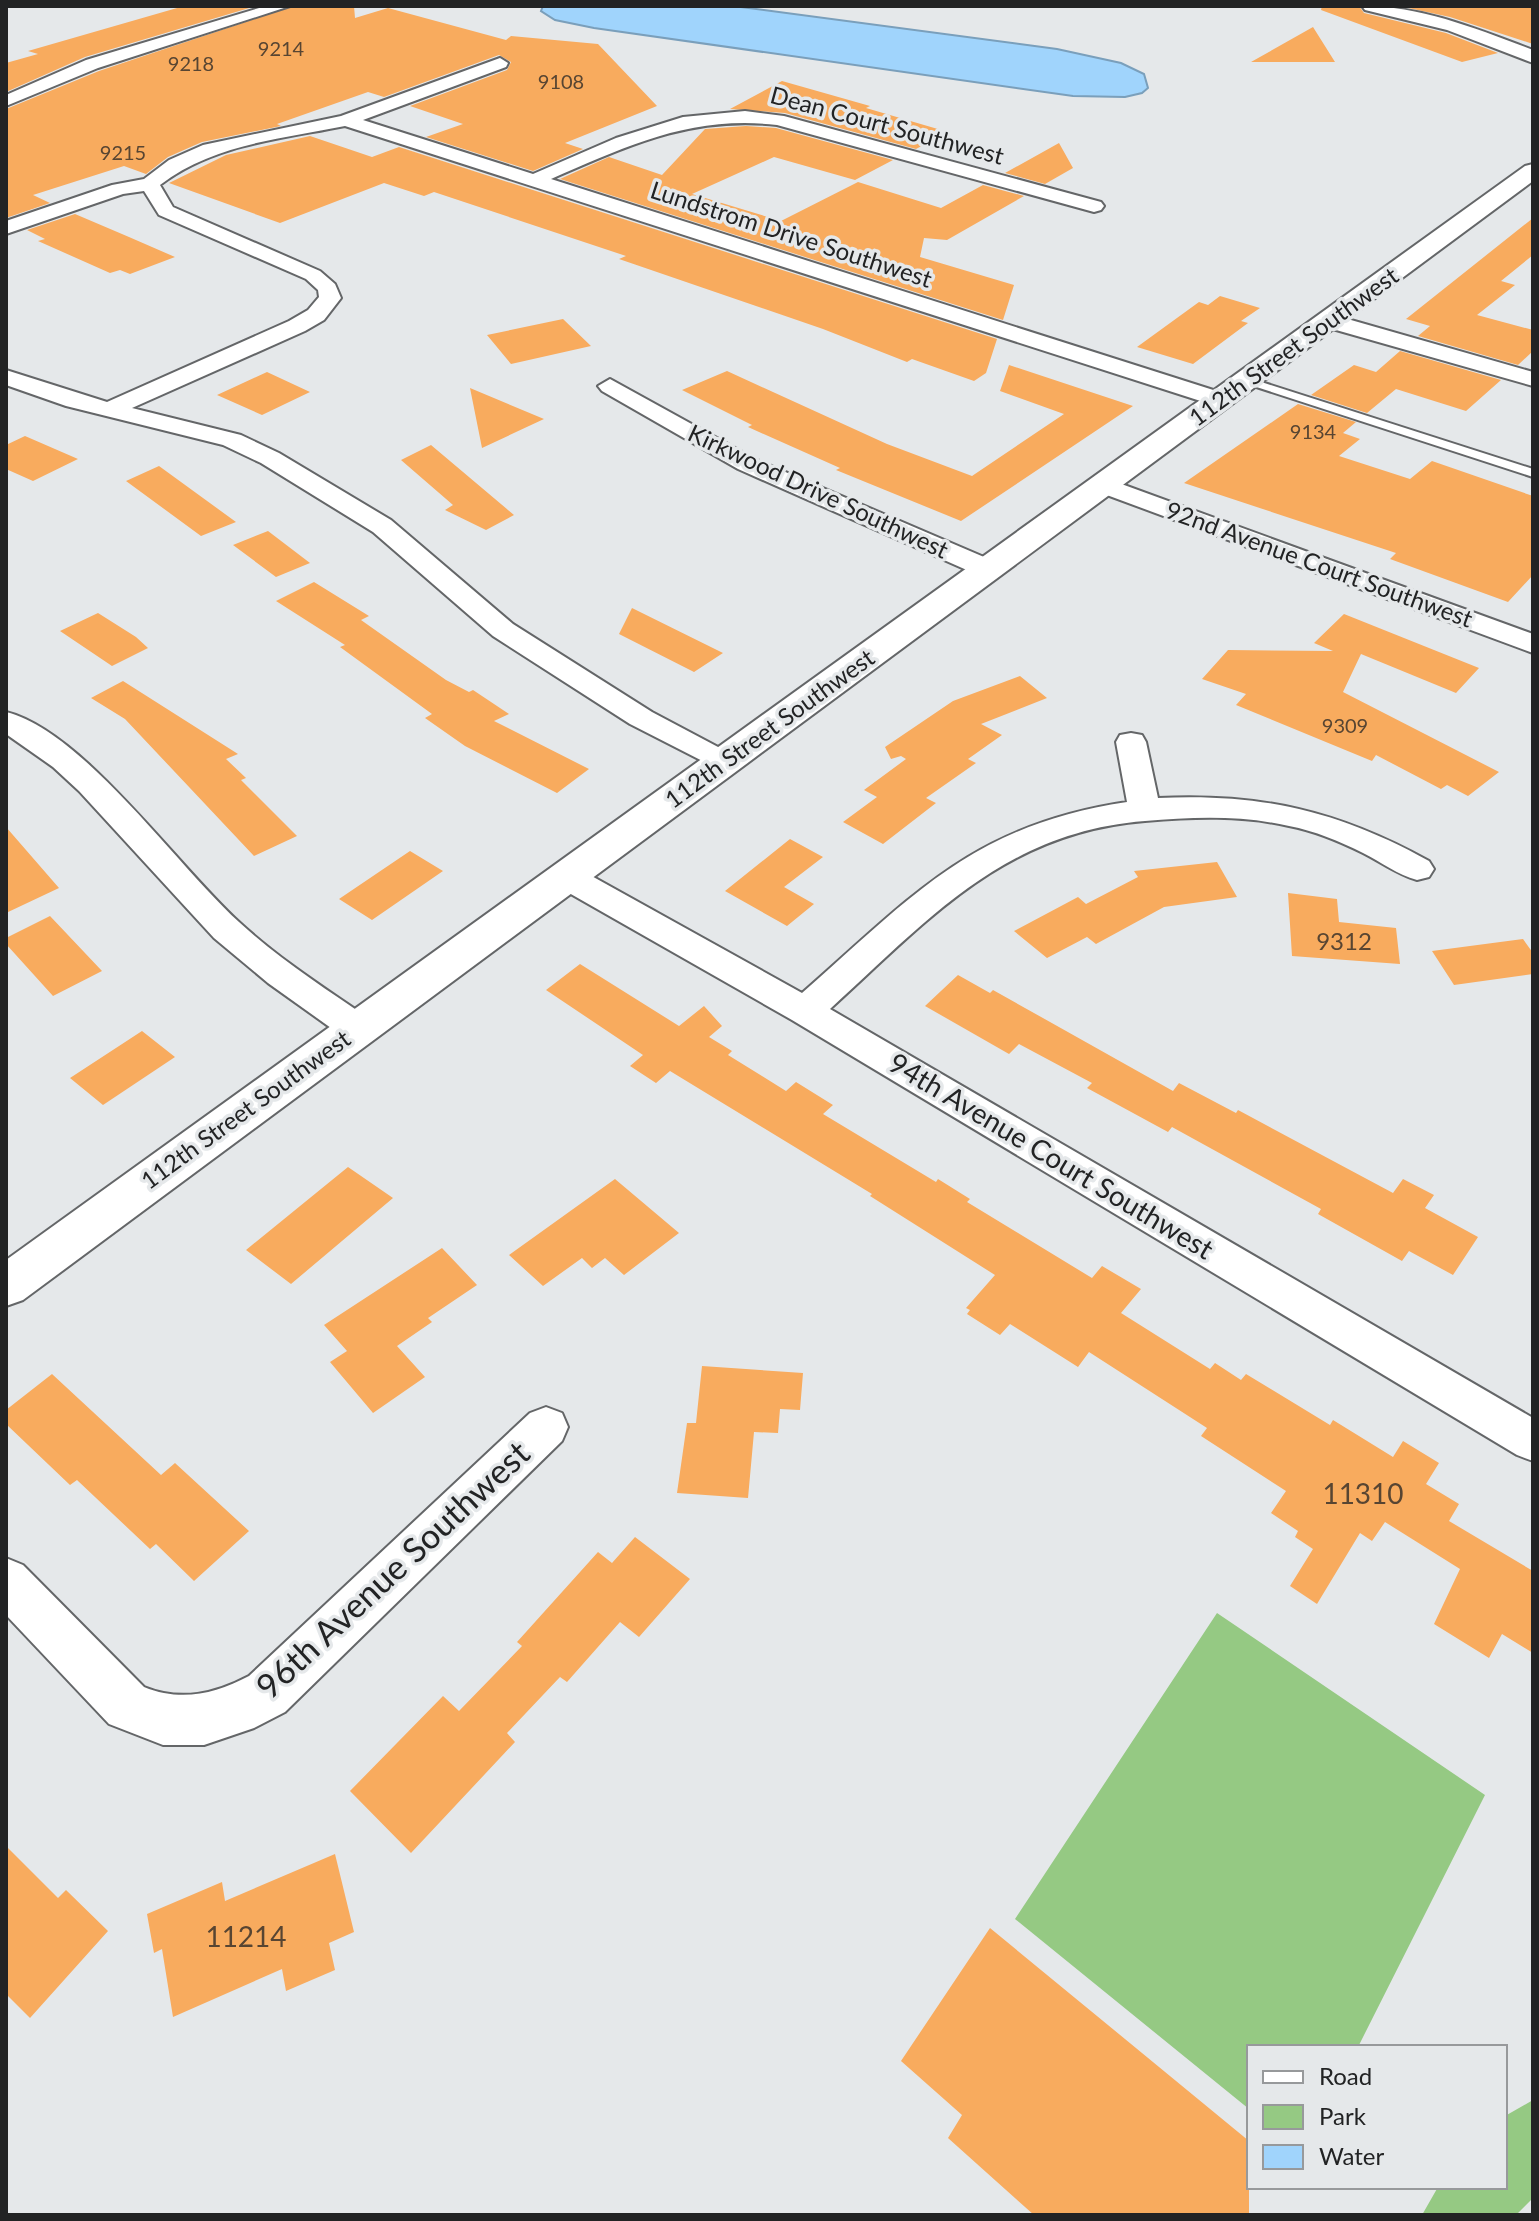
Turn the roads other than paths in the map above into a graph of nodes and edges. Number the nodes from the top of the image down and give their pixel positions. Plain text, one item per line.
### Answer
1 (282, 6) edge
2 (1371, 6) edge
3 (1533, 57) edge
4 (500, 63) dead end
5 (6, 101) edge
6 (346, 120) junction
7 (1533, 171) edge
8 (534, 180) junction
9 (150, 184) junction
10 (1094, 206) dead end
11 (6, 228) edge
12 (1330, 321) junction
13 (6, 377) edge
14 (1533, 379) edge
15 (610, 386) dead end
16 (1234, 390) junction
17 (109, 410) junction
18 (1533, 473) edge
19 (1105, 486) junction
20 (988, 569) junction
21 (1533, 644) edge
22 (6, 721) edge
23 (1131, 742) dead end
24 (724, 763) junction
25 (1145, 811) junction
26 (1417, 869) dead end
27 (567, 877) junction
28 (805, 1011) junction
29 (358, 1029) junction
30 (6, 1286) edge
31 (546, 1427) dead end
32 (1533, 1441) edge
33 (6, 1581) edge

1 - 5 street
2 - 3 street
4 - 6 street
6 - 8 street, Lundstrom Drive Southwest
6 - 9 street
7 - 12 street, 112th Street Southwest
8 - 10 street, Dean Court Southwest
8 - 16 street, Lundstrom Drive Southwest
9 - 11 street
9 - 17 street
12 - 14 street
12 - 16 street, 112th Street Southwest
13 - 17 street
15 - 20 street, Kirkwood Drive Southwest
16 - 18 lane
16 - 19 street, 112th Street Southwest
17 - 24 street
19 - 20 street, 112th Street Southwest
19 - 21 street, 92nd Avenue Court Southwest
20 - 24 street, 112th Street Southwest
22 - 29 street
23 - 25 street
24 - 27 street, 112th Street Southwest
25 - 26 street
25 - 28 street
27 - 28 street, 94th Avenue Court Southwest
27 - 29 street, 112th Street Southwest
28 - 32 street, 94th Avenue Court Southwest
29 - 30 street, 112th Street Southwest
31 - 33 street, 96th Avenue Southwest

